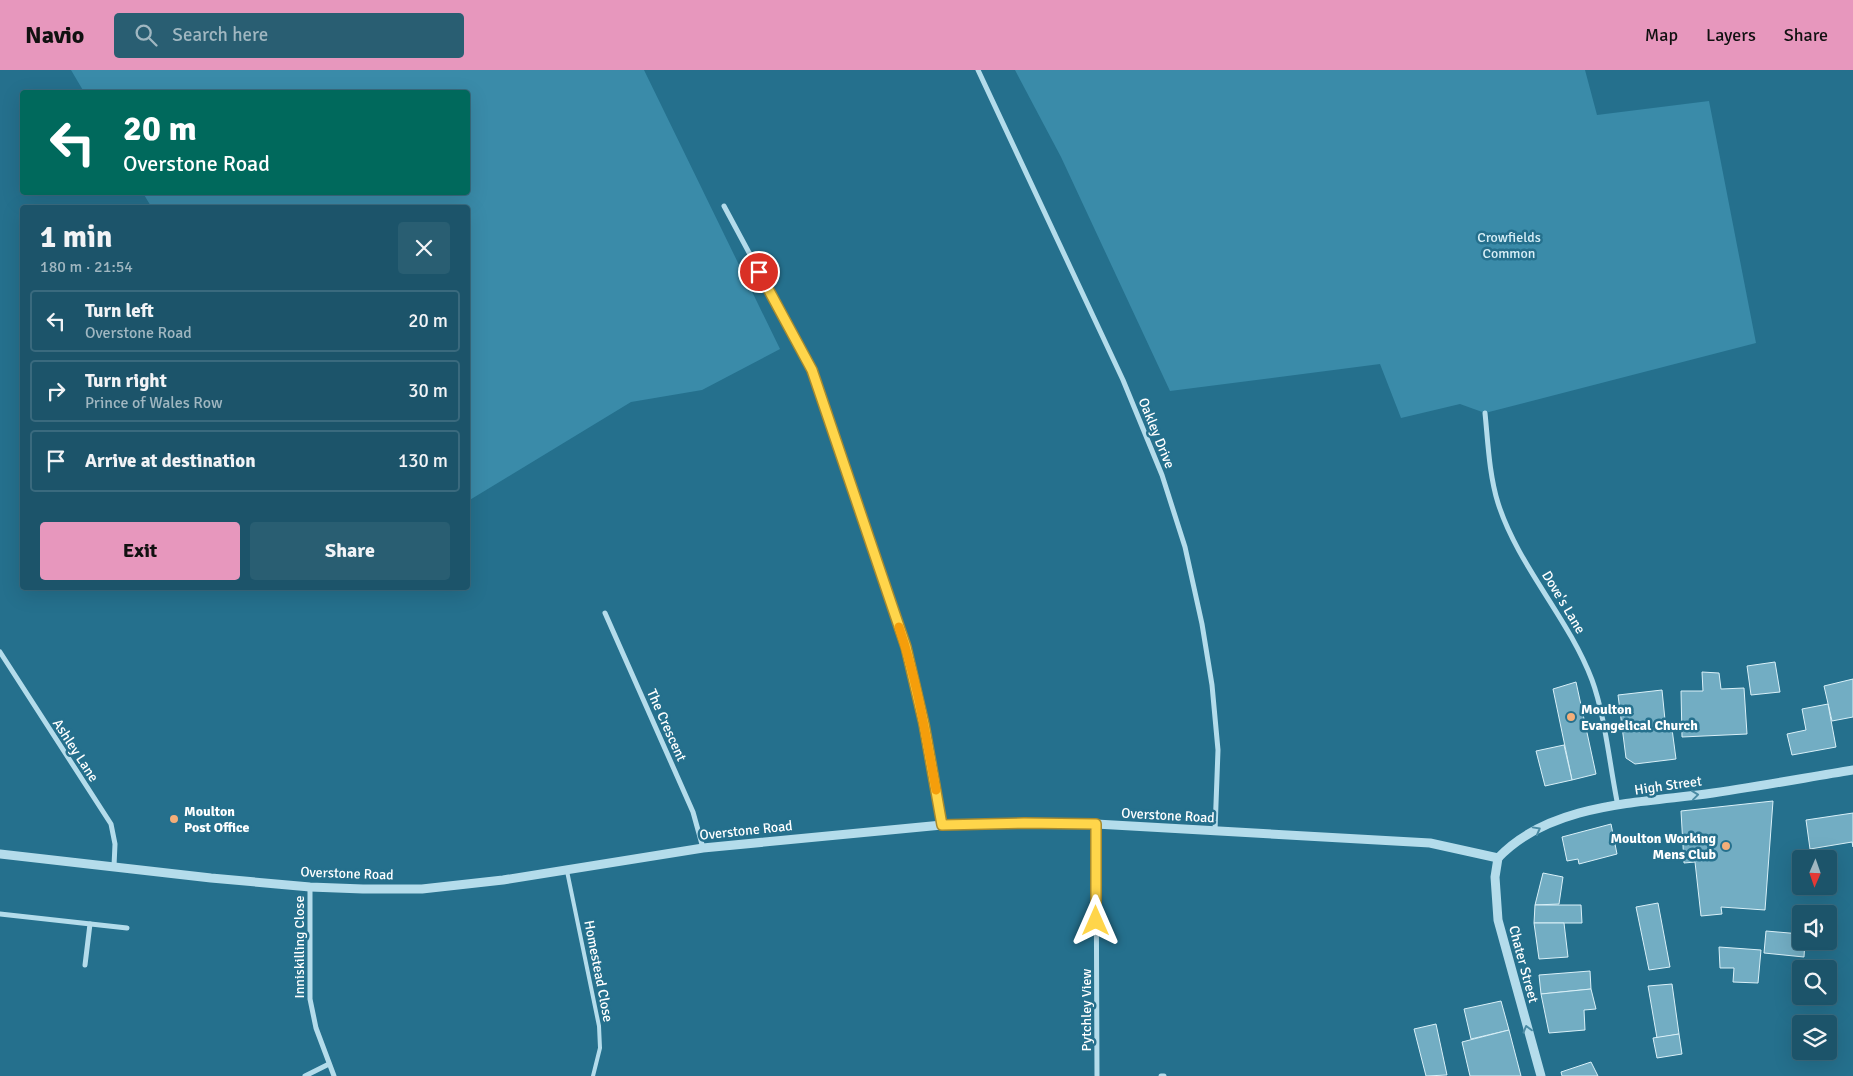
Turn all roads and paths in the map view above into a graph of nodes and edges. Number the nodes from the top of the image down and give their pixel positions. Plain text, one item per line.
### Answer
1 (978, 70) edge
2 (724, 206) dead end
3 (1485, 413) dead end
4 (605, 613) dead end
5 (0, 652) edge
6 (1853, 770) edge
7 (1618, 806) junction
8 (1096, 824) junction
9 (942, 825) junction
10 (1215, 831) junction
11 (703, 848) junction
12 (0, 854) edge
13 (1498, 858) junction
14 (114, 866) junction
15 (567, 871) junction
16 (310, 887) junction
17 (0, 914) edge
18 (90, 924) junction
19 (127, 928) dead end
20 (86, 965) dead end
21 (329, 1064) junction
22 (305, 1076) edge
23 (334, 1076) edge
24 (593, 1076) edge
25 (1097, 1076) edge
26 (1541, 1076) edge

1 - 10 street, Oakley Drive
2 - 9 street
3 - 7 street, Dove's Lane
4 - 11 street, The Crescent
5 - 14 street, Ashley Lane
7 -> 6 street, High Street
13 -> 7 street, High Street
8 - 9 street, Overstone Road
8 - 10 street, Overstone Road
8 - 25 street, Pytchley View
9 - 11 street, Overstone Road
10 - 13 street, Overstone Road
11 - 15 street, Overstone Road
12 - 14 street, Overstone Road
26 -> 13 street, Chater Street
14 - 16 street, Overstone Road
15 - 16 street, Overstone Road
15 - 24 lane, Homestead Close
16 - 21 street, Inniskilling Close
17 - 18 street
18 - 19 street
18 - 20 street
21 - 22 street
21 - 23 street, Inniskilling Close

